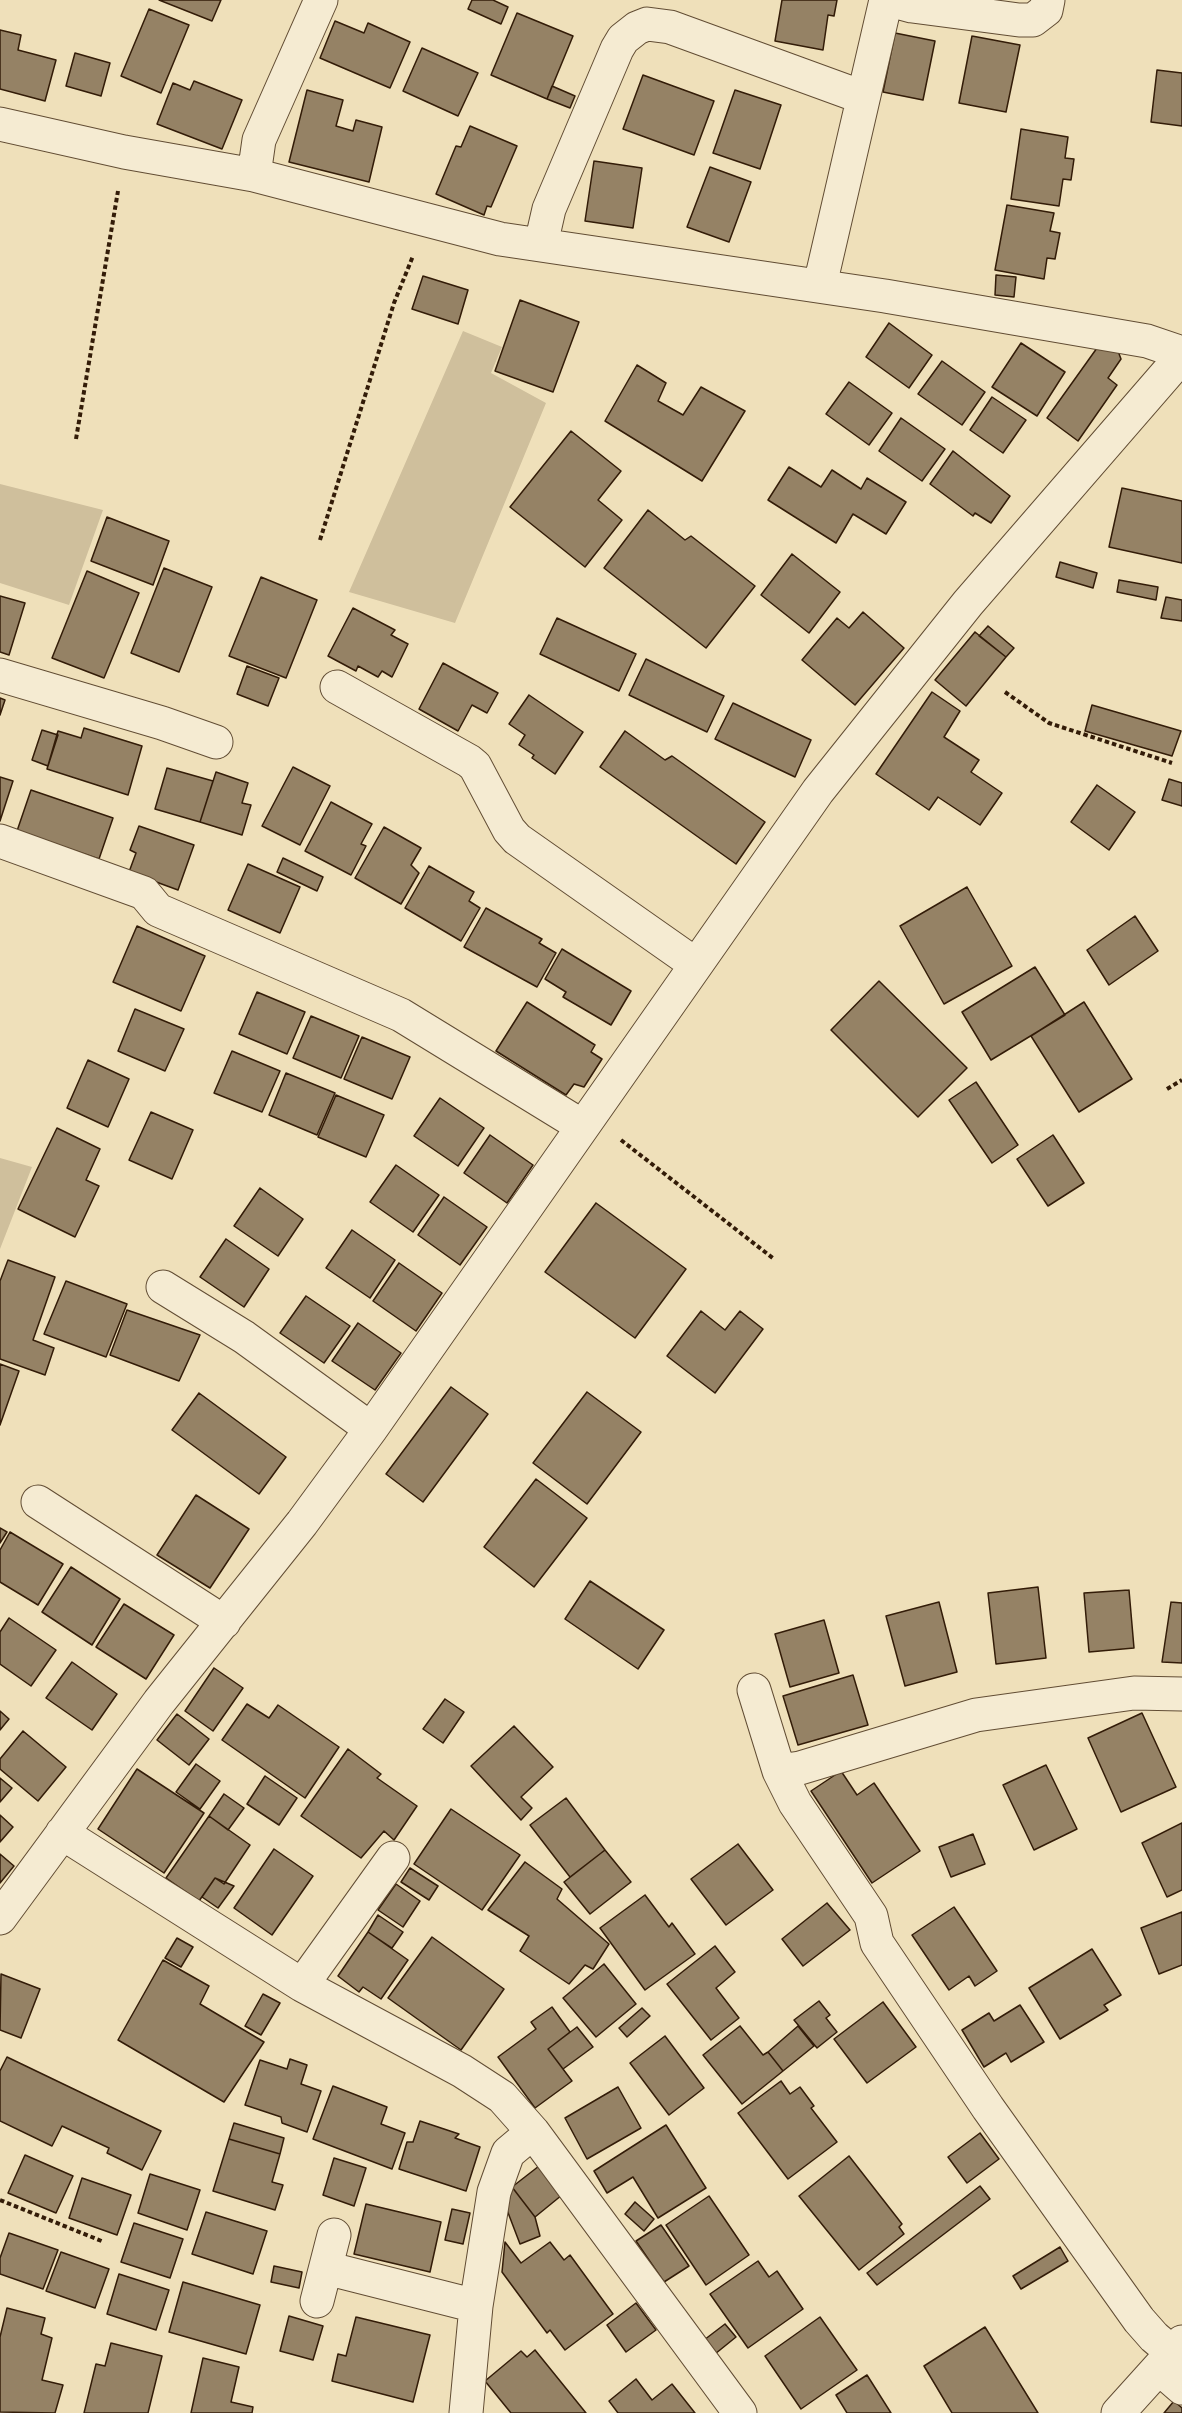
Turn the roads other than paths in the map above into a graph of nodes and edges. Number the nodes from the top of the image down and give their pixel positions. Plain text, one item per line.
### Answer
1 (321, 0) edge
2 (888, 0) edge
3 (1048, 0) edge
4 (862, 97) junction
5 (0, 124) edge
6 (254, 175) junction
7 (541, 244) junction
8 (820, 285) junction
9 (1182, 355) edge
10 (0, 675) edge
11 (337, 687) dead end
12 (216, 742) dead end
13 (0, 842) edge
14 (696, 964) junction
15 (586, 1121) junction
16 (163, 1287) dead end
17 (371, 1429) junction
18 (38, 1502) dead end
19 (224, 1622) junction
20 (754, 1690) dead end
21 (1182, 1694) edge
22 (779, 1771) junction
23 (62, 1833) junction
24 (393, 1858) dead end
25 (0, 1918) edge
26 (302, 1985) junction
27 (533, 2132) junction
28 (334, 2235) dead end
29 (326, 2268) junction
30 (318, 2301) dead end
31 (476, 2306) junction
32 (1174, 2363) edge
33 (466, 2413) edge
34 (740, 2413) edge
35 (1118, 2413) edge

1 - 6 street
2 - 3 street
2 - 4 street
4 - 7 street
4 - 8 street
5 - 6 street
6 - 7 street
7 - 8 street
8 - 9 street
9 - 14 street
10 - 12 street
11 - 14 street
13 - 15 street
14 - 15 street
15 - 17 street
16 - 17 street
17 - 19 street
18 - 19 street
19 - 23 street
20 - 22 street
21 - 22 street
22 - 32 street
23 - 25 street
23 - 26 street
24 - 26 street
26 - 27 street
27 - 31 street
27 - 34 street
28 - 29 street
29 - 30 street
29 - 31 street
31 - 33 street
32 - 35 street

